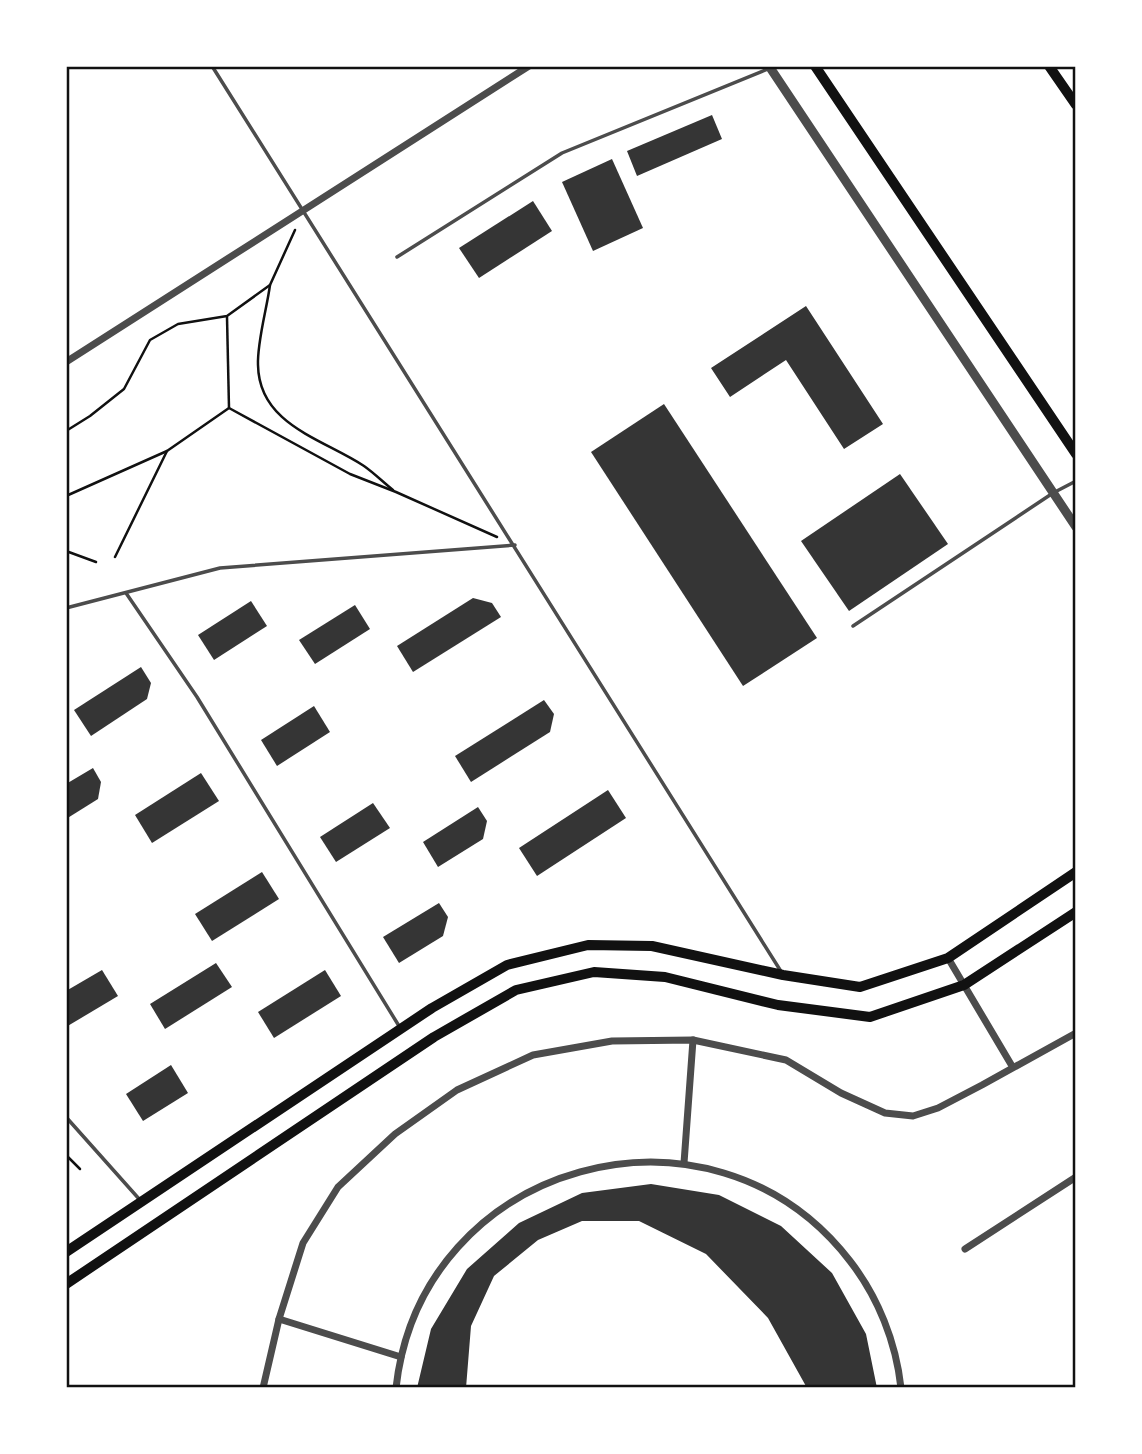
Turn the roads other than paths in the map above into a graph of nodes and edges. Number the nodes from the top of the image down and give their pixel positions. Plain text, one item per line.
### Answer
1 (219, 66) edge
2 (529, 66) edge
3 (815, 66) edge
4 (1049, 66) edge
5 (771, 67) edge
6 (213, 68) edge
7 (1076, 105) edge
8 (303, 211) junction
9 (397, 257) dead end
10 (66, 362) edge
11 (1076, 454) edge
12 (1076, 481) edge
13 (1053, 493) junction
14 (1076, 527) edge
15 (515, 545) junction
16 (126, 593) junction
17 (66, 608) edge
18 (853, 626) dead end
19 (1076, 872) edge
20 (1076, 912) edge
21 (948, 958) junction
22 (783, 975) junction
23 (964, 985) junction
24 (401, 1028) junction
25 (1076, 1033) edge
26 (693, 1040) junction
27 (1012, 1066) junction
28 (66, 1117) edge
29 (684, 1163) junction
30 (1076, 1177) edge
31 (142, 1202) junction
32 (965, 1249) dead end
33 (67, 1251) edge
34 (66, 1284) edge
35 (279, 1319) junction
36 (401, 1357) junction
37 (263, 1388) edge
38 (396, 1388) edge
39 (901, 1388) edge

1 - 6 lane
2 - 8 street
3 - 11 main road
4 - 7 main road
5 - 9 lane
5 - 13 street
6 - 8 lane
8 - 10 street
8 - 15 lane
12 - 13 lane
13 - 14 street
13 - 18 lane
15 - 16 lane
15 - 22 lane
16 - 17 lane
16 - 24 lane
19 - 21 main road
20 - 23 main road
21 - 22 main road
21 - 23 street
22 - 24 main road
23 - 27 street
23 - 34 main road
24 - 31 main road
25 - 27 street
26 - 27 street
26 - 29 street
26 - 35 street
28 - 31 lane
29 - 36 street
29 - 39 street
30 - 32 street
31 - 33 main road
35 - 36 street
35 - 37 street
36 - 38 street

